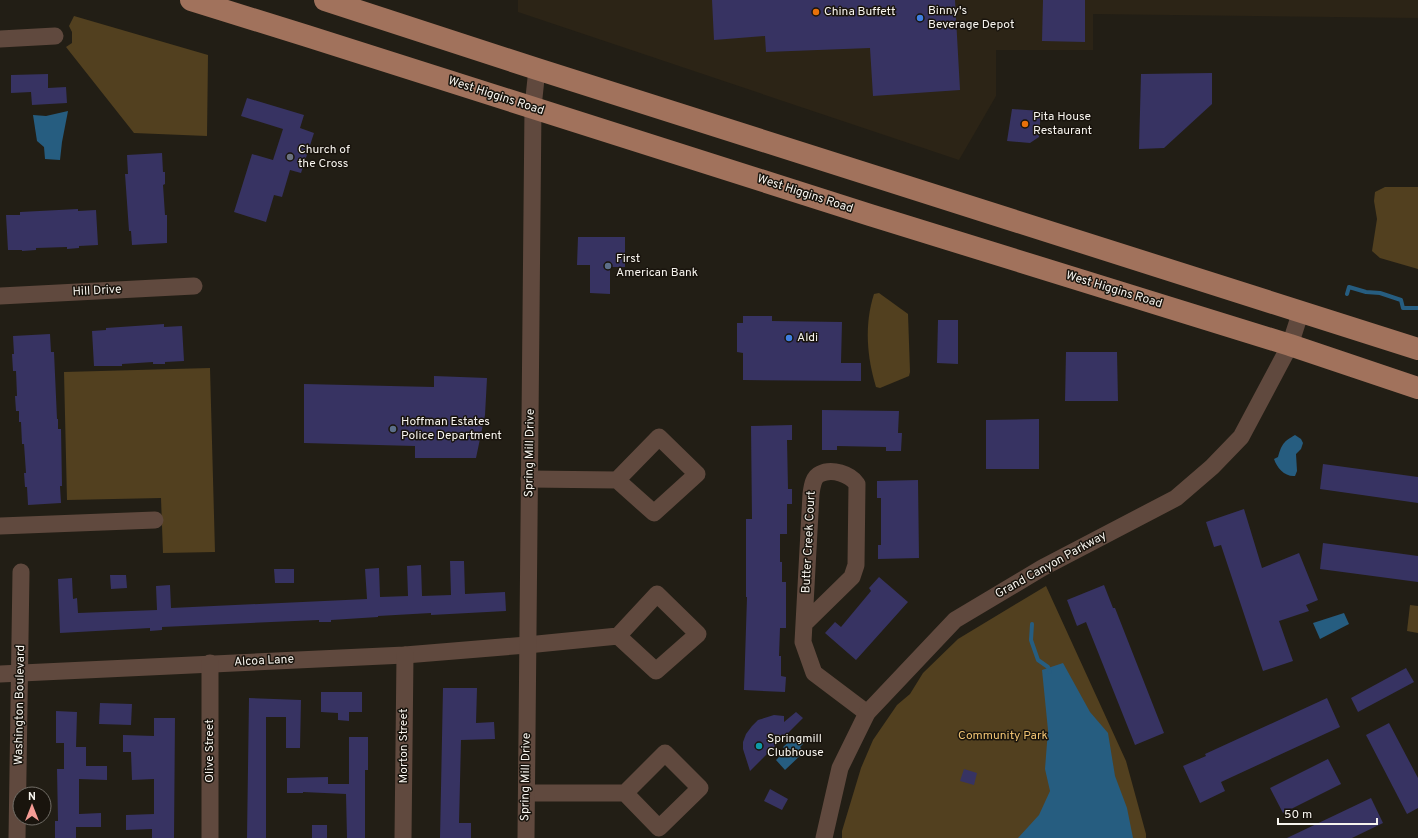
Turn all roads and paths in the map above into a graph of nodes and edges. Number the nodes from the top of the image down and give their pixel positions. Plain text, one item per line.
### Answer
1 (191, 0) edge
2 (325, 0) edge
3 (55, 36) dead end
4 (0, 39) edge
5 (537, 69) junction
6 (533, 107) junction
7 (194, 286) dead end
8 (0, 296) edge
9 (1301, 311) junction
10 (1290, 346) junction
11 (1418, 349) edge
12 (1418, 388) edge
13 (529, 479) junction
14 (617, 480) junction
15 (155, 520) dead end
16 (0, 526) edge
17 (21, 572) dead end
18 (804, 624) junction
19 (618, 636) junction
20 (527, 645) junction
21 (405, 655) junction
22 (210, 664) junction
23 (20, 673) junction
24 (0, 674) edge
25 (867, 713) junction
26 (527, 792) junction
27 (625, 792) dead end
28 (17, 838) edge
29 (210, 838) edge
30 (404, 838) edge
31 (526, 838) edge
32 (824, 838) edge

1 - 6 main road, West Higgins Road
2 - 5 main road
3 - 4 street
5 - 6 street, Spring Mill Drive
5 - 9 main road
6 - 10 main road, West Higgins Road
6 - 13 street, Spring Mill Drive
7 - 8 street, Hill Drive
9 - 10 street, Grand Canyon Parkway
9 - 11 main road
10 - 12 main road, West Higgins Road
10 - 25 street, Grand Canyon Parkway
13 - 14 street
13 - 20 street, Spring Mill Drive
14 - 14 street
15 - 16 street
17 - 23 street, Washington Boulevard
18 - 18 street, Butter Creek Court
18 - 25 street, Butter Creek Court
19 - 19 street
19 - 20 street, Alcoa Lane
20 - 21 street, Alcoa Lane
20 - 26 street, Spring Mill Drive
21 - 22 street, Alcoa Lane
21 - 30 street, Morton Street
22 - 23 street, Alcoa Lane
22 - 29 street, Olive Street
23 - 24 street, Alcoa Lane
23 - 28 street, Washington Boulevard
25 - 32 street, Grand Canyon Parkway
26 - 27 street
26 - 31 street, Spring Mill Drive

